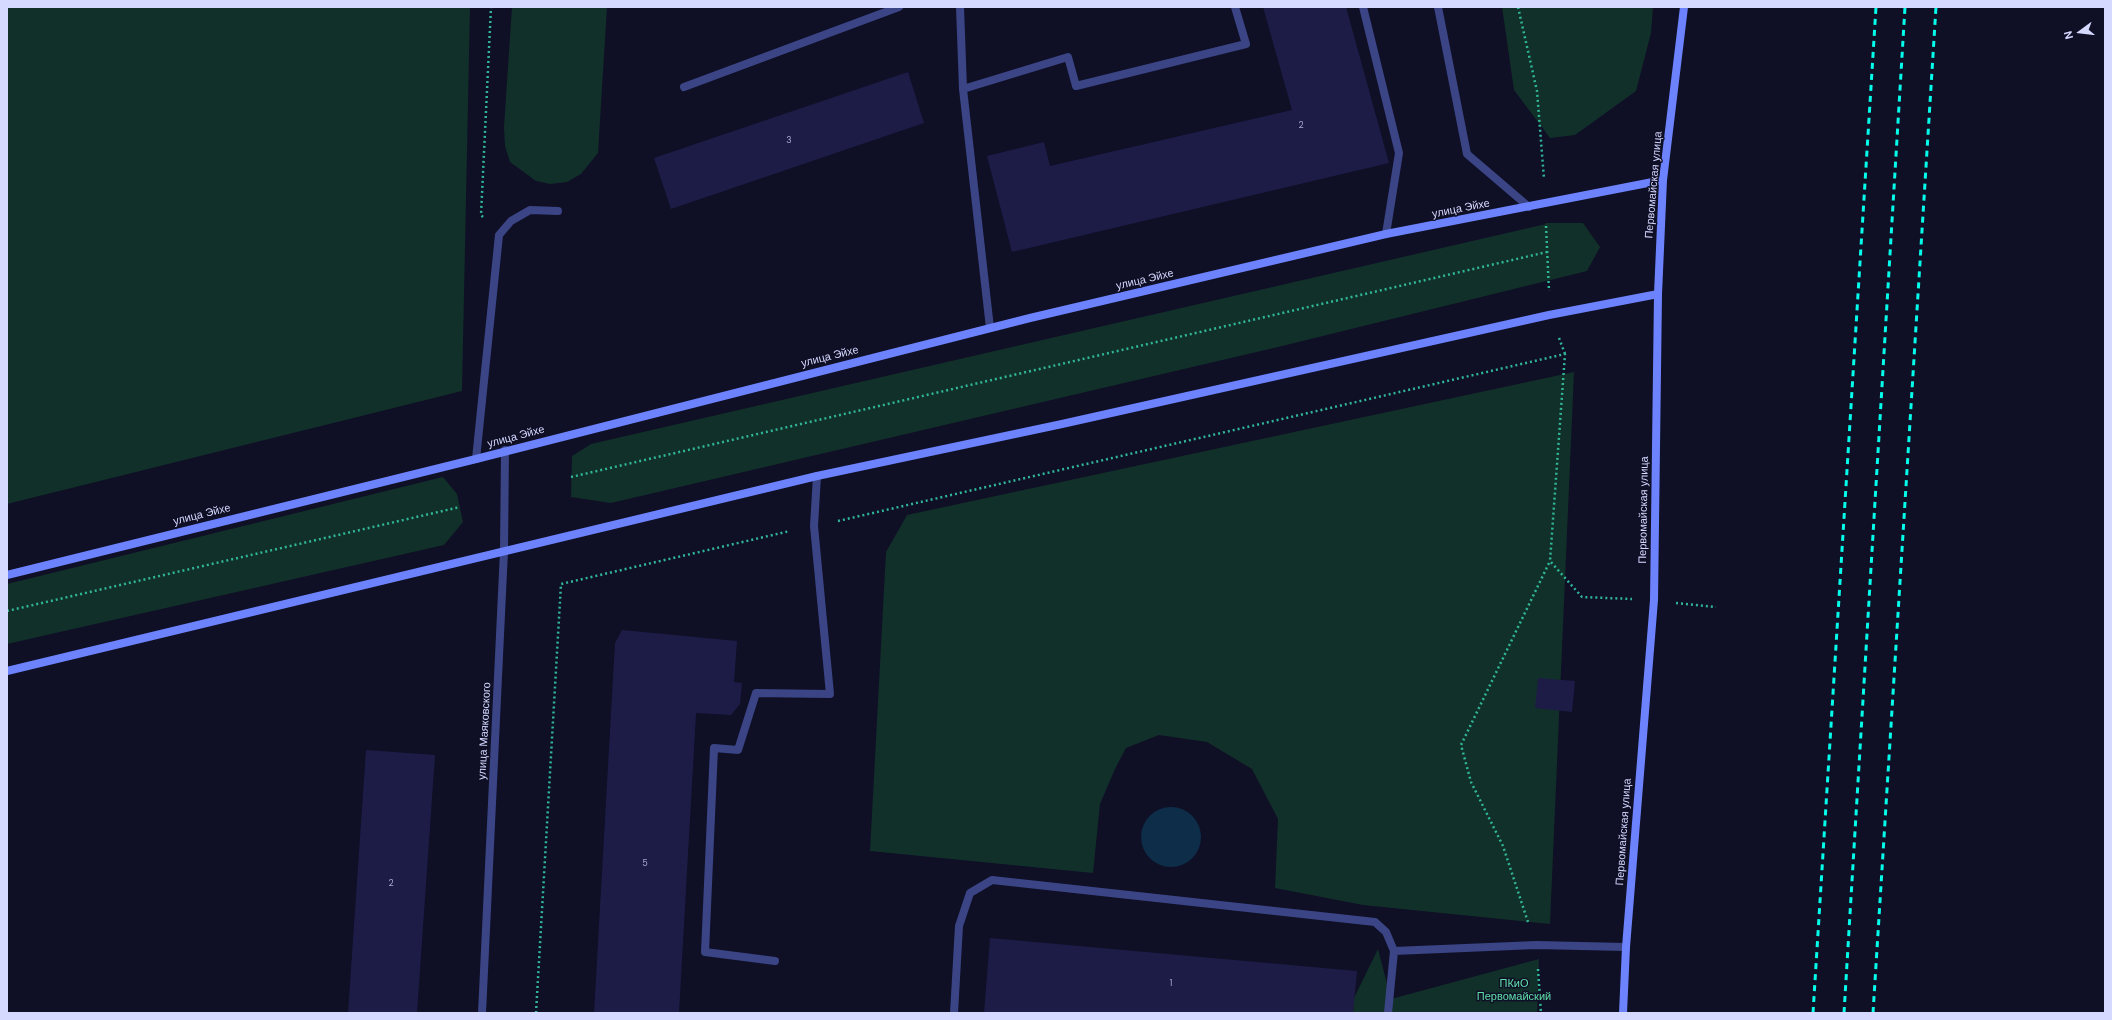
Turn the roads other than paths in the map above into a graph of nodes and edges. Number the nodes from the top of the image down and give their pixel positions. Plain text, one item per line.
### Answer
1 (900, 7) edge
2 (960, 7) edge
3 (1235, 7) edge
4 (1363, 7) edge
5 (1438, 7) edge
6 (1684, 7) edge
7 (684, 87) dead end
8 (963, 89) junction
9 (1663, 180) junction
10 (1529, 207) junction
11 (558, 210) dead end
12 (1386, 234) junction
13 (1658, 294) junction
14 (990, 328) junction
15 (505, 450) junction
16 (476, 459) junction
17 (818, 476) junction
18 (504, 551) junction
19 (7, 575) edge
20 (7, 671) edge
21 (1626, 947) junction
22 (1394, 951) junction
23 (775, 961) dead end
24 (482, 1013) edge
25 (954, 1013) edge
26 (1388, 1013) edge
27 (1623, 1013) edge

1 - 7 street
2 - 8 street
3 - 8 street
4 - 12 street
5 - 10 street
6 - 9 main road, Первомайская улица
8 - 14 street
9 - 10 main road, улица Эйхе
9 - 13 main road, Первомайская улица
10 - 12 main road, улица Эйхе
11 - 16 street
12 - 14 main road, улица Эйхе
13 - 17 main road
13 - 21 main road, Первомайская улица
14 - 15 main road, улица Эйхе
15 - 16 main road, улица Эйхе
15 - 18 street, улица Маяковского
16 - 19 main road, улица Эйхе
17 - 18 main road
17 - 23 street
18 - 20 main road
18 - 24 street, улица Маяковского
21 - 22 street
21 - 27 main road, Первомайская улица
22 - 25 street
22 - 26 street

